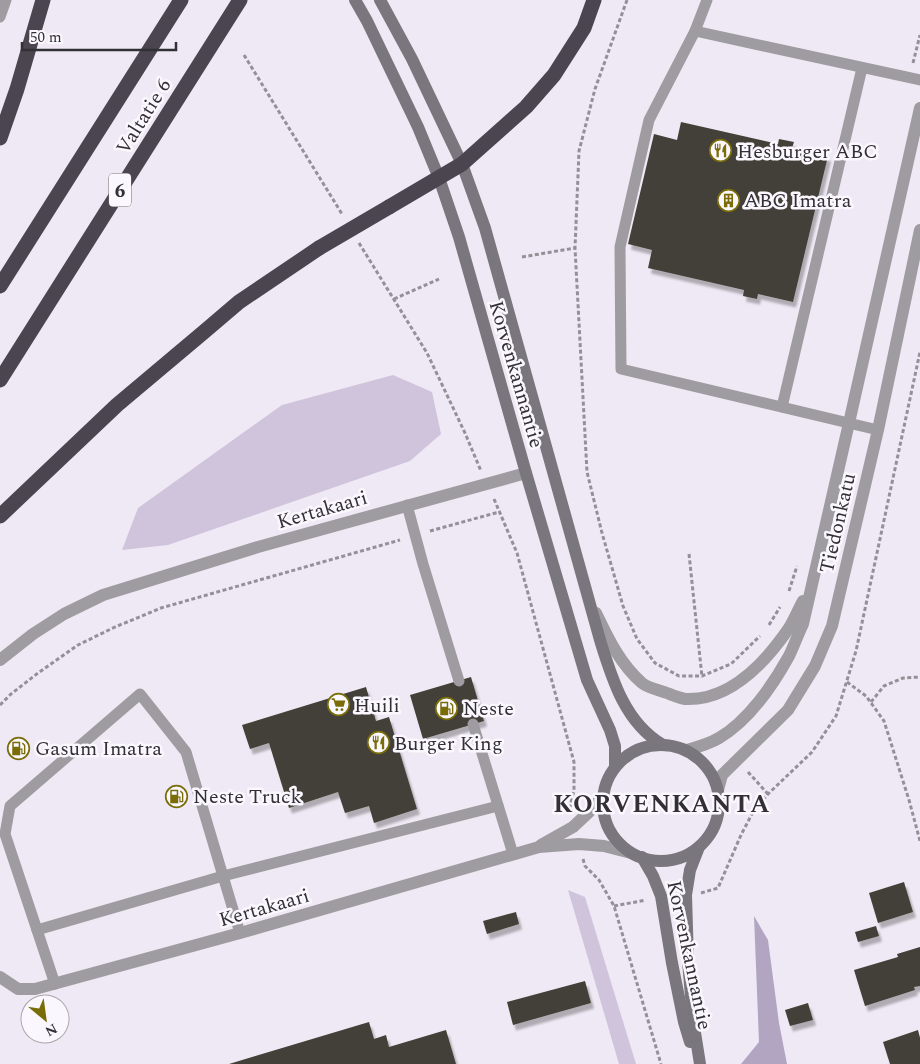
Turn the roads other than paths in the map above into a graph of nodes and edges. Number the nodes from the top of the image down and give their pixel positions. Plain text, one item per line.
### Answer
1 (6, 0) edge
2 (43, 0) edge
3 (181, 0) edge
4 (240, 0) edge
5 (355, 0) edge
6 (380, 0) edge
7 (594, 0) edge
8 (707, 0) edge
9 (0, 17) edge
10 (695, 30) junction
11 (862, 68) junction
12 (915, 79) edge
13 (920, 108) edge
14 (0, 138) edge
15 (462, 164) junction
16 (439, 178) junction
17 (920, 230) edge
18 (0, 286) edge
19 (0, 380) edge
20 (782, 407) junction
21 (849, 423) junction
22 (878, 430) junction
23 (526, 473) junction
24 (407, 505) junction
25 (0, 516) edge
26 (813, 584) junction
27 (588, 596) junction
28 (0, 660) edge
29 (459, 681) dead end
30 (473, 724) dead end
31 (663, 745) junction
32 (687, 750) junction
33 (615, 767) junction
34 (718, 790) junction
35 (603, 796) junction
36 (498, 806) junction
37 (539, 847) junction
38 (699, 847) junction
39 (514, 854) junction
40 (636, 855) junction
41 (223, 876) junction
42 (37, 930) junction
43 (240, 933) junction
44 (0, 977) edge
45 (55, 984) junction
46 (698, 1064) edge

1 - 9 lane
2 - 14 highway
3 - 18 highway, Valtatie 6
4 - 19 highway, Valtatie 6 / 6
5 - 16 main road, Korvenkannantie
6 - 15 main road, Korvenkannantie
7 - 15 highway
8 - 10 lane
10 - 11 lane
10 - 20 lane
11 - 12 lane
11 - 20 lane
13 - 21 street, Tiedonkatu
15 - 16 highway
15 - 27 main road, Korvenkannantie
16 - 23 main road, Korvenkannantie
16 - 25 highway, bridge
17 - 22 street, Tiedonkatu
20 - 21 lane
21 - 22 lane
21 - 26 street, Tiedonkatu
22 - 34 street, Tiedonkatu
23 - 24 street, Kertakaari
23 - 33 main road, Korvenkannantie
24 - 28 street, Kertakaari
24 - 29 lane
26 - 27 street, Tiedonkatu
26 - 32 street, Tiedonkatu
27 - 31 main road, Korvenkannantie
30 - 36 lane
31 - 32 main road
31 - 33 main road
32 - 34 main road
33 - 35 main road
34 - 38 main road
35 - 37 street, Kertakaari
35 - 40 main road
36 - 39 lane
36 - 41 lane
37 - 39 street, Kertakaari
37 - 40 street, Kertakaari
38 - 40 main road
38 - 46 main road, Korvenkannantie
39 - 43 street, Kertakaari
40 - 46 main road, Korvenkannantie
41 - 42 lane
41 - 42 lane
41 - 43 lane
42 - 45 lane
43 - 45 street, Kertakaari
44 - 45 street, Kertakaari

